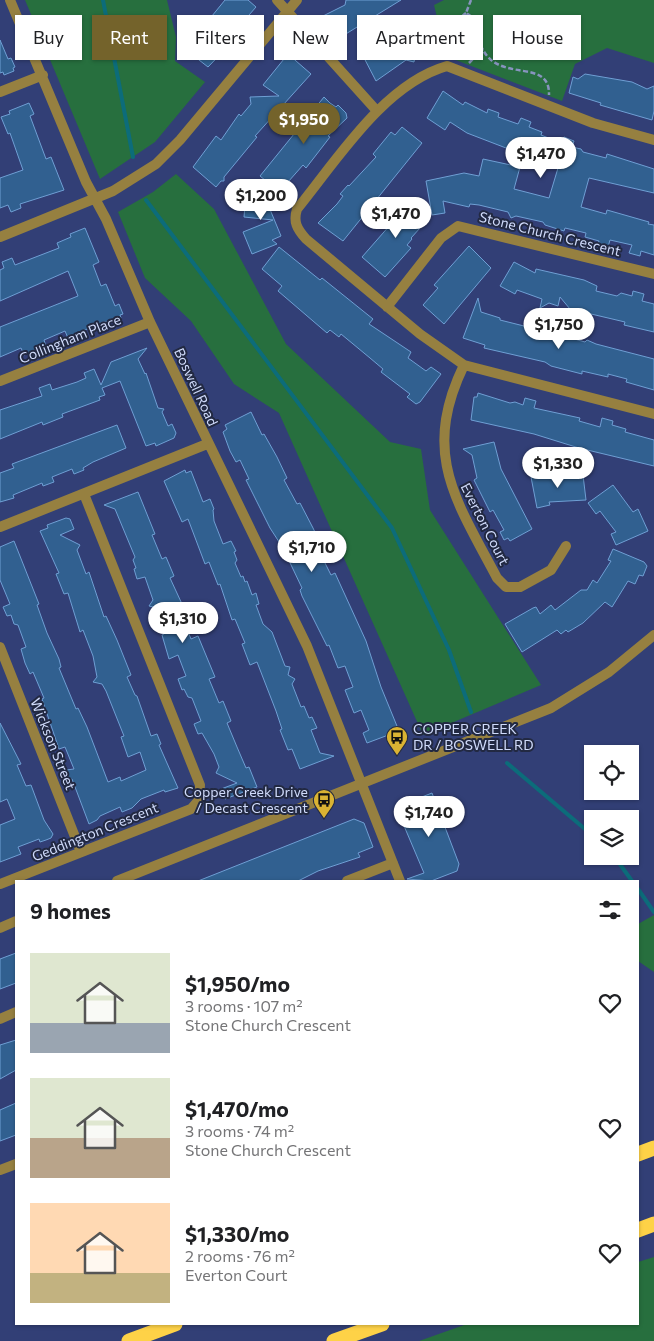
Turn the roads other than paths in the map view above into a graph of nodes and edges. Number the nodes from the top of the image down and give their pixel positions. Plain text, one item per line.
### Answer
1 (10, 0) edge
2 (277, 0) edge
3 (297, 0) edge
4 (287, 11) junction
5 (43, 75) junction
6 (0, 92) edge
7 (376, 110) junction
8 (654, 140) edge
9 (95, 198) junction
10 (0, 237) edge
11 (654, 274) edge
12 (387, 306) junction
13 (150, 322) junction
14 (464, 365) junction
15 (0, 381) edge
16 (654, 414) edge
17 (208, 444) junction
18 (84, 494) junction
19 (0, 527) edge
20 (566, 546) dead end
21 (654, 635) edge
22 (0, 647) edge
23 (362, 784) junction
24 (81, 852) junction
25 (393, 863) junction
26 (120, 880) edge
27 (350, 880) edge
28 (400, 880) edge
29 (0, 884) edge
30 (15, 921) edge
31 (0, 928) edge
32 (15, 1012) edge
33 (0, 1019) edge
34 (654, 1148) edge
35 (639, 1154) edge
36 (15, 1164) edge
37 (0, 1170) edge
38 (654, 1224) edge
39 (639, 1230) edge
40 (172, 1325) edge
41 (379, 1325) edge
42 (128, 1341) edge
43 (334, 1341) edge

1 - 5 street, Boswell Road
2 - 4 street
3 - 4 street
4 - 7 street
4 - 9 street
5 - 6 street
5 - 9 street, Boswell Road
7 - 8 street
7 - 12 street
9 - 10 street
9 - 13 street, Boswell Road
11 - 12 street, Stone Church Crescent
12 - 14 street
13 - 15 street, Collingham Place
13 - 17 street, Boswell Road
14 - 16 street
14 - 20 street, Everton Court
17 - 18 street
17 - 23 street, Boswell Road
18 - 19 street
18 - 24 street, Geddington Crescent
21 - 23 street
22 - 24 street, Wickson Street
23 - 25 street, Boswell Road
23 - 26 street
24 - 29 street, Geddington Crescent
25 - 27 street
25 - 28 street, Boswell Road
30 - 31 street
32 - 33 street
34 - 35 highway
36 - 37 street
38 - 39 highway
40 - 42 highway
41 - 43 highway

